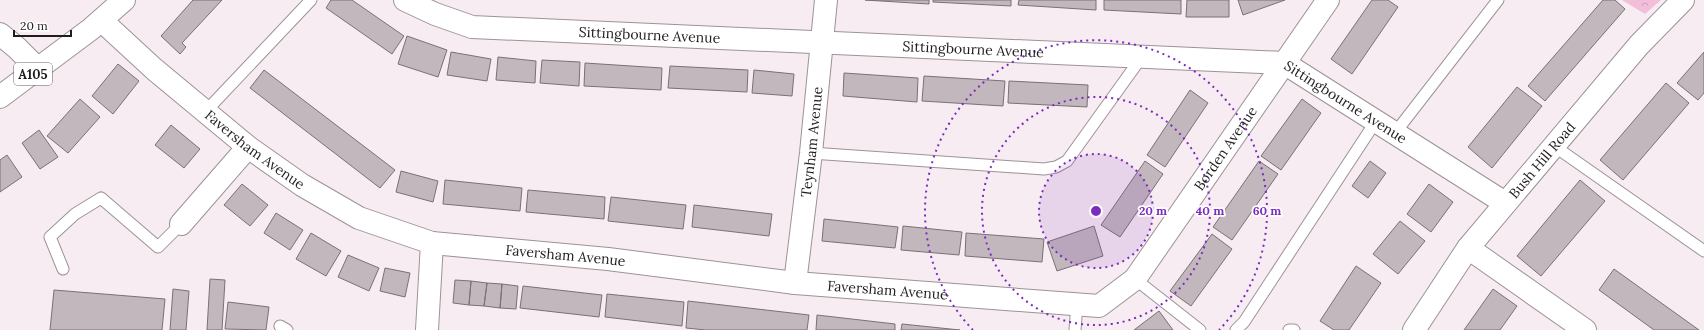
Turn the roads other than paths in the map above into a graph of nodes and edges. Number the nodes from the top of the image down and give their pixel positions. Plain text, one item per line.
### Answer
1 (124, 0) edge
2 (311, 0) edge
3 (406, 0) edge
4 (826, 0) edge
5 (1328, 0) edge
6 (1498, 0) edge
7 (1684, 0) edge
8 (102, 21) junction
9 (0, 34) edge
10 (822, 44) junction
11 (1141, 58) junction
12 (1284, 64) junction
13 (38, 70) junction
14 (0, 97) edge
15 (206, 112) junction
16 (1376, 121) junction
17 (1395, 134) junction
18 (248, 146) junction
19 (1554, 146) junction
20 (811, 153) junction
21 (1505, 203) junction
22 (181, 224) joint
23 (432, 243) junction
24 (1468, 248) junction
25 (1704, 251) edge
26 (63, 269) dead end
27 (1136, 279) junction
28 (795, 283) junction
29 (1076, 304) junction
30 (1099, 306) joint
31 (1583, 329) edge
32 (427, 330) edge
33 (1076, 330) edge
34 (1200, 330) edge
35 (1236, 330) edge
36 (1289, 330) edge
37 (1294, 330) edge
38 (1414, 330) edge

1 - 8 street, A105
2 - 15 lane
3 - 10 street, Sittingbourne Avenue
4 - 10 street, Teynham Avenue
5 - 12 street, Borden Avenue
6 - 17 lane
7 - 19 street, Bush Hill Road
8 - 13 street, A105
8 - 15 street, Faversham Avenue
9 - 13 street
10 - 11 street, Sittingbourne Avenue
10 - 20 street, Teynham Avenue
11 - 12 street, Sittingbourne Avenue
11 - 20 lane
12 - 16 street, Sittingbourne Avenue
12 - 27 street, Borden Avenue
13 - 14 street, A105
15 - 18 street, Faversham Avenue
16 - 17 street, Sittingbourne Avenue
16 - 35 lane
17 - 21 street, Sittingbourne Avenue
18 - 22 street
18 - 23 street, Faversham Avenue
19 - 21 street, Bush Hill Road
19 - 25 lane
20 - 28 street, Teynham Avenue
21 - 24 street, Bush Hill Road
22 - 26 lane
23 - 28 street, Faversham Avenue
23 - 32 street
24 - 31 street
24 - 38 street, Bush Hill Road
27 - 30 street, Borden Avenue
27 - 34 lane
28 - 29 street, Faversham Avenue
29 - 30 street, Faversham Avenue
29 - 33 lane
36 - 37 lane

